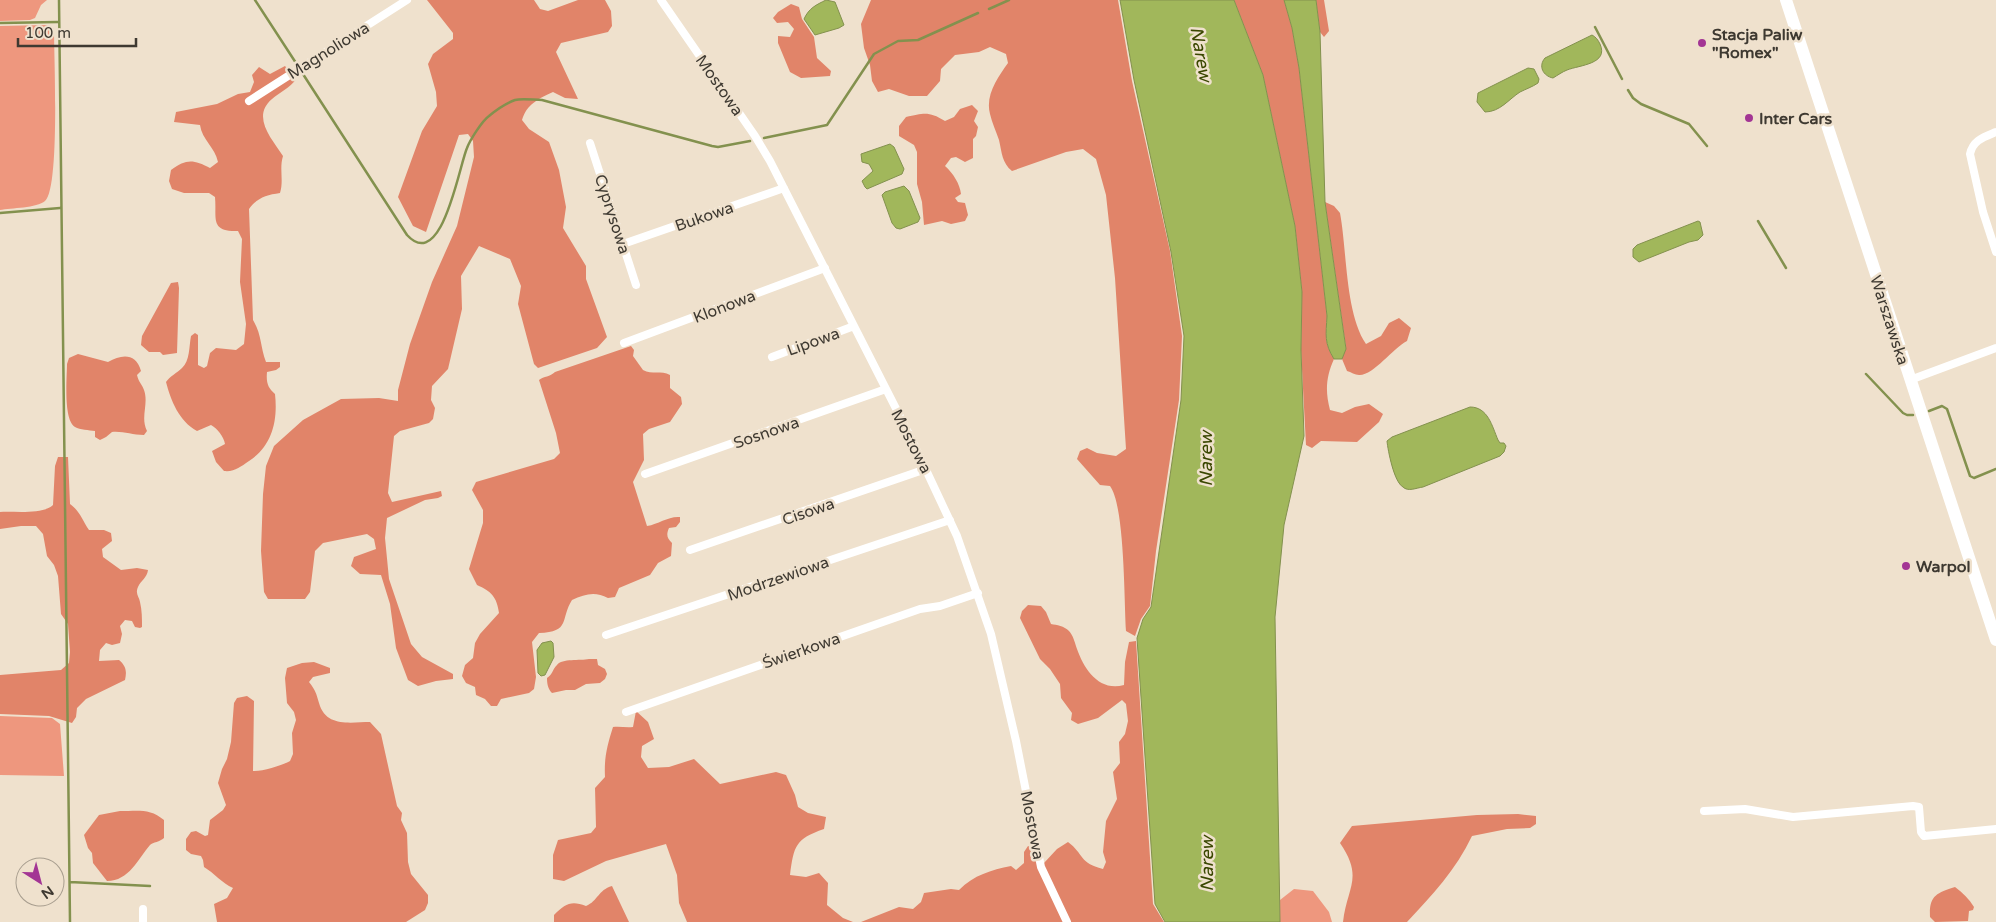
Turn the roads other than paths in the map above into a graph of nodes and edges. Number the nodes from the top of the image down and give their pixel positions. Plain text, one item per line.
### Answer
1 (407, 0) edge
2 (660, 0) edge
3 (1786, 0) edge
4 (249, 101) dead end
5 (1996, 132) edge
6 (590, 143) dead end
7 (784, 188) junction
8 (623, 244) junction
9 (1996, 252) edge
10 (825, 268) junction
11 (636, 285) dead end
12 (854, 326) junction
13 (624, 343) dead end
14 (1996, 348) edge
15 (772, 356) dead end
16 (1910, 380) junction
17 (886, 390) junction
18 (926, 469) junction
19 (646, 474) dead end
20 (950, 520) junction
21 (690, 550) dead end
22 (978, 593) junction
23 (606, 636) dead end
24 (1996, 640) edge
25 (626, 712) dead end
26 (1704, 811) dead end
27 (1996, 829) edge
28 (143, 909) dead end
29 (143, 922) edge
30 (1067, 922) edge

1 - 4 street, Magnoliowa
2 - 7 street, Mostowa
3 - 16 main road, Warszawska
5 - 9 street
6 - 8 street, Cyprysowa
7 - 8 street, Bukowa
7 - 10 street, Mostowa
8 - 11 street, Cyprysowa
10 - 12 street, Mostowa
10 - 13 street, Klonowa
12 - 15 street, Lipowa
12 - 17 street, Mostowa
14 - 16 street
16 - 24 main road, Warszawska
17 - 18 street, Mostowa
17 - 19 street, Sosnowa
18 - 20 street, Mostowa
18 - 21 street, Cisowa
20 - 22 street, Mostowa
20 - 23 street, Modrzewiowa
22 - 25 street, Świerkowa
22 - 30 street, Mostowa
26 - 27 street
28 - 29 street

